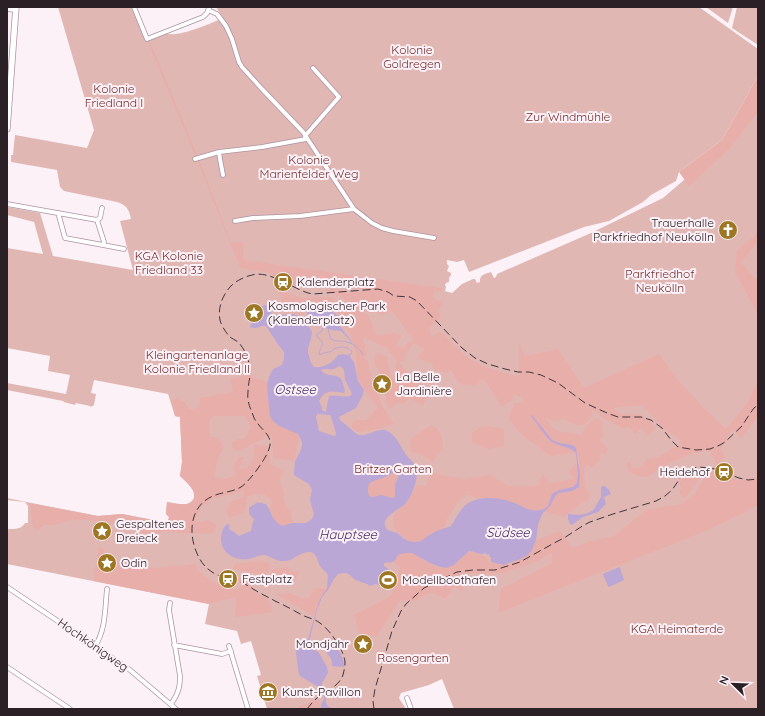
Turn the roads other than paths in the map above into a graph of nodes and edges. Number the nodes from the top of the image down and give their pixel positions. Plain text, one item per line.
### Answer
1 (134, 7) edge
2 (208, 8) edge
3 (7, 9) edge
4 (16, 9) edge
5 (313, 68) dead end
6 (7, 129) edge
7 (306, 137) junction
8 (219, 152) junction
9 (195, 159) dead end
10 (223, 175) dead end
11 (7, 204) edge
12 (102, 208) dead end
13 (354, 209) junction
14 (59, 213) junction
15 (97, 220) junction
16 (234, 221) dead end
17 (434, 238) dead end
18 (103, 245) junction
19 (124, 249) dead end
20 (7, 587) edge
21 (107, 589) dead end
22 (170, 603) dead end
23 (174, 645) junction
24 (95, 646) junction
25 (230, 646) dead end
26 (231, 651) junction
27 (7, 667) edge
28 (406, 698) dead end
29 (171, 704) junction
30 (70, 709) edge
31 (176, 709) edge
32 (248, 709) edge
33 (411, 709) edge

1 - 2 street
2 - 7 street
3 - 4 street
4 - 6 main road
5 - 7 street
7 - 8 street
7 - 13 street
8 - 9 street
8 - 10 street
11 - 14 street
12 - 15 street
13 - 16 street
13 - 17 street
14 - 15 street
14 - 18 street
15 - 18 street
18 - 19 street
20 - 24 street, Hochkönigweg
21 - 24 street
22 - 23 street
23 - 26 street
23 - 29 street
24 - 29 street, Hochkönigweg
25 - 26 street
26 - 32 street
27 - 30 street
28 - 33 street
29 - 31 street, Hochkönigweg

